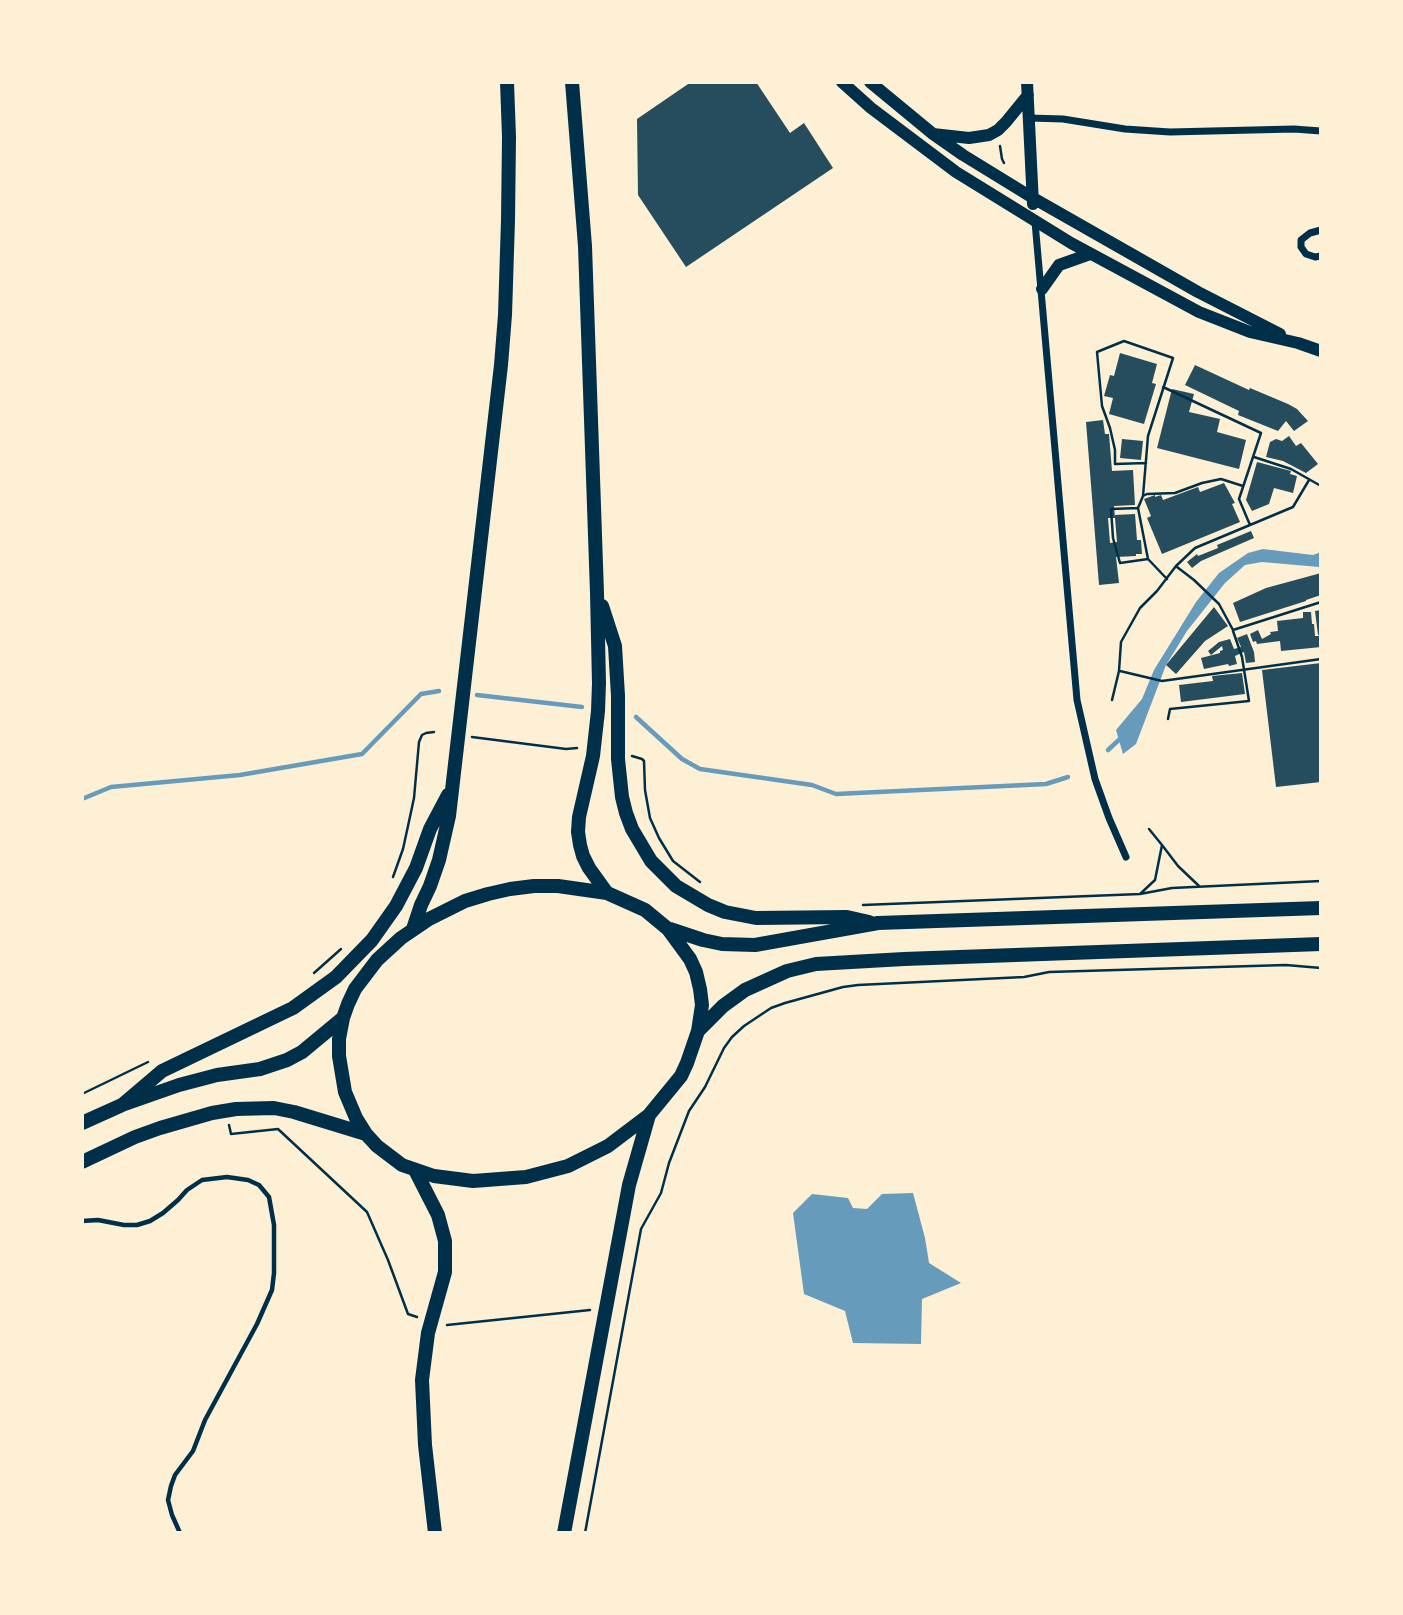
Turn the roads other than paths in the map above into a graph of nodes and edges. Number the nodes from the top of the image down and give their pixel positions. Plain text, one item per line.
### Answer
1 (507, 82) edge
2 (572, 82) edge
3 (842, 82) edge
4 (870, 82) edge
5 (1028, 88) edge
6 (1029, 118) junction
7 (1321, 131) edge
8 (933, 134) junction
9 (1033, 198) junction
10 (1035, 222) junction
11 (1321, 230) edge
12 (1090, 254) junction
13 (1321, 256) edge
14 (1042, 289) junction
15 (1298, 343) junction
16 (1321, 351) edge
17 (597, 593) junction
18 (453, 785) junction
19 (1126, 857) dead end
20 (607, 893) junction
21 (1321, 908) edge
22 (878, 923) junction
23 (413, 929) junction
24 (668, 929) junction
25 (1321, 944) edge
26 (343, 1018) junction
27 (698, 1031) junction
28 (122, 1105) junction
29 (649, 1115) junction
30 (82, 1123) edge
31 (366, 1134) junction
32 (82, 1162) edge
33 (415, 1170) junction
34 (82, 1221) edge
35 (180, 1533) edge
36 (435, 1533) edge
37 (564, 1533) edge

1 - 18 main road
2 - 17 main road
3 - 10 street
4 - 8 street
5 - 6 street
5 - 8 street
6 - 7 street
6 - 9 street
8 - 9 street
9 - 10 street
9 - 15 street
10 - 12 street
10 - 14 street
11 - 13 street
12 - 14 street
12 - 15 street
14 - 19 street
15 - 16 street
17 - 20 main road
17 - 22 main road
18 - 23 main road
18 - 28 main road
20 - 23 main road
20 - 24 main road
21 - 22 main road
22 - 24 main road
23 - 26 main road
24 - 27 main road
25 - 27 main road
26 - 28 main road
26 - 31 main road
27 - 29 main road
28 - 30 main road
29 - 33 main road
29 - 37 main road
31 - 32 main road
31 - 33 main road
33 - 36 main road
34 - 35 lane

